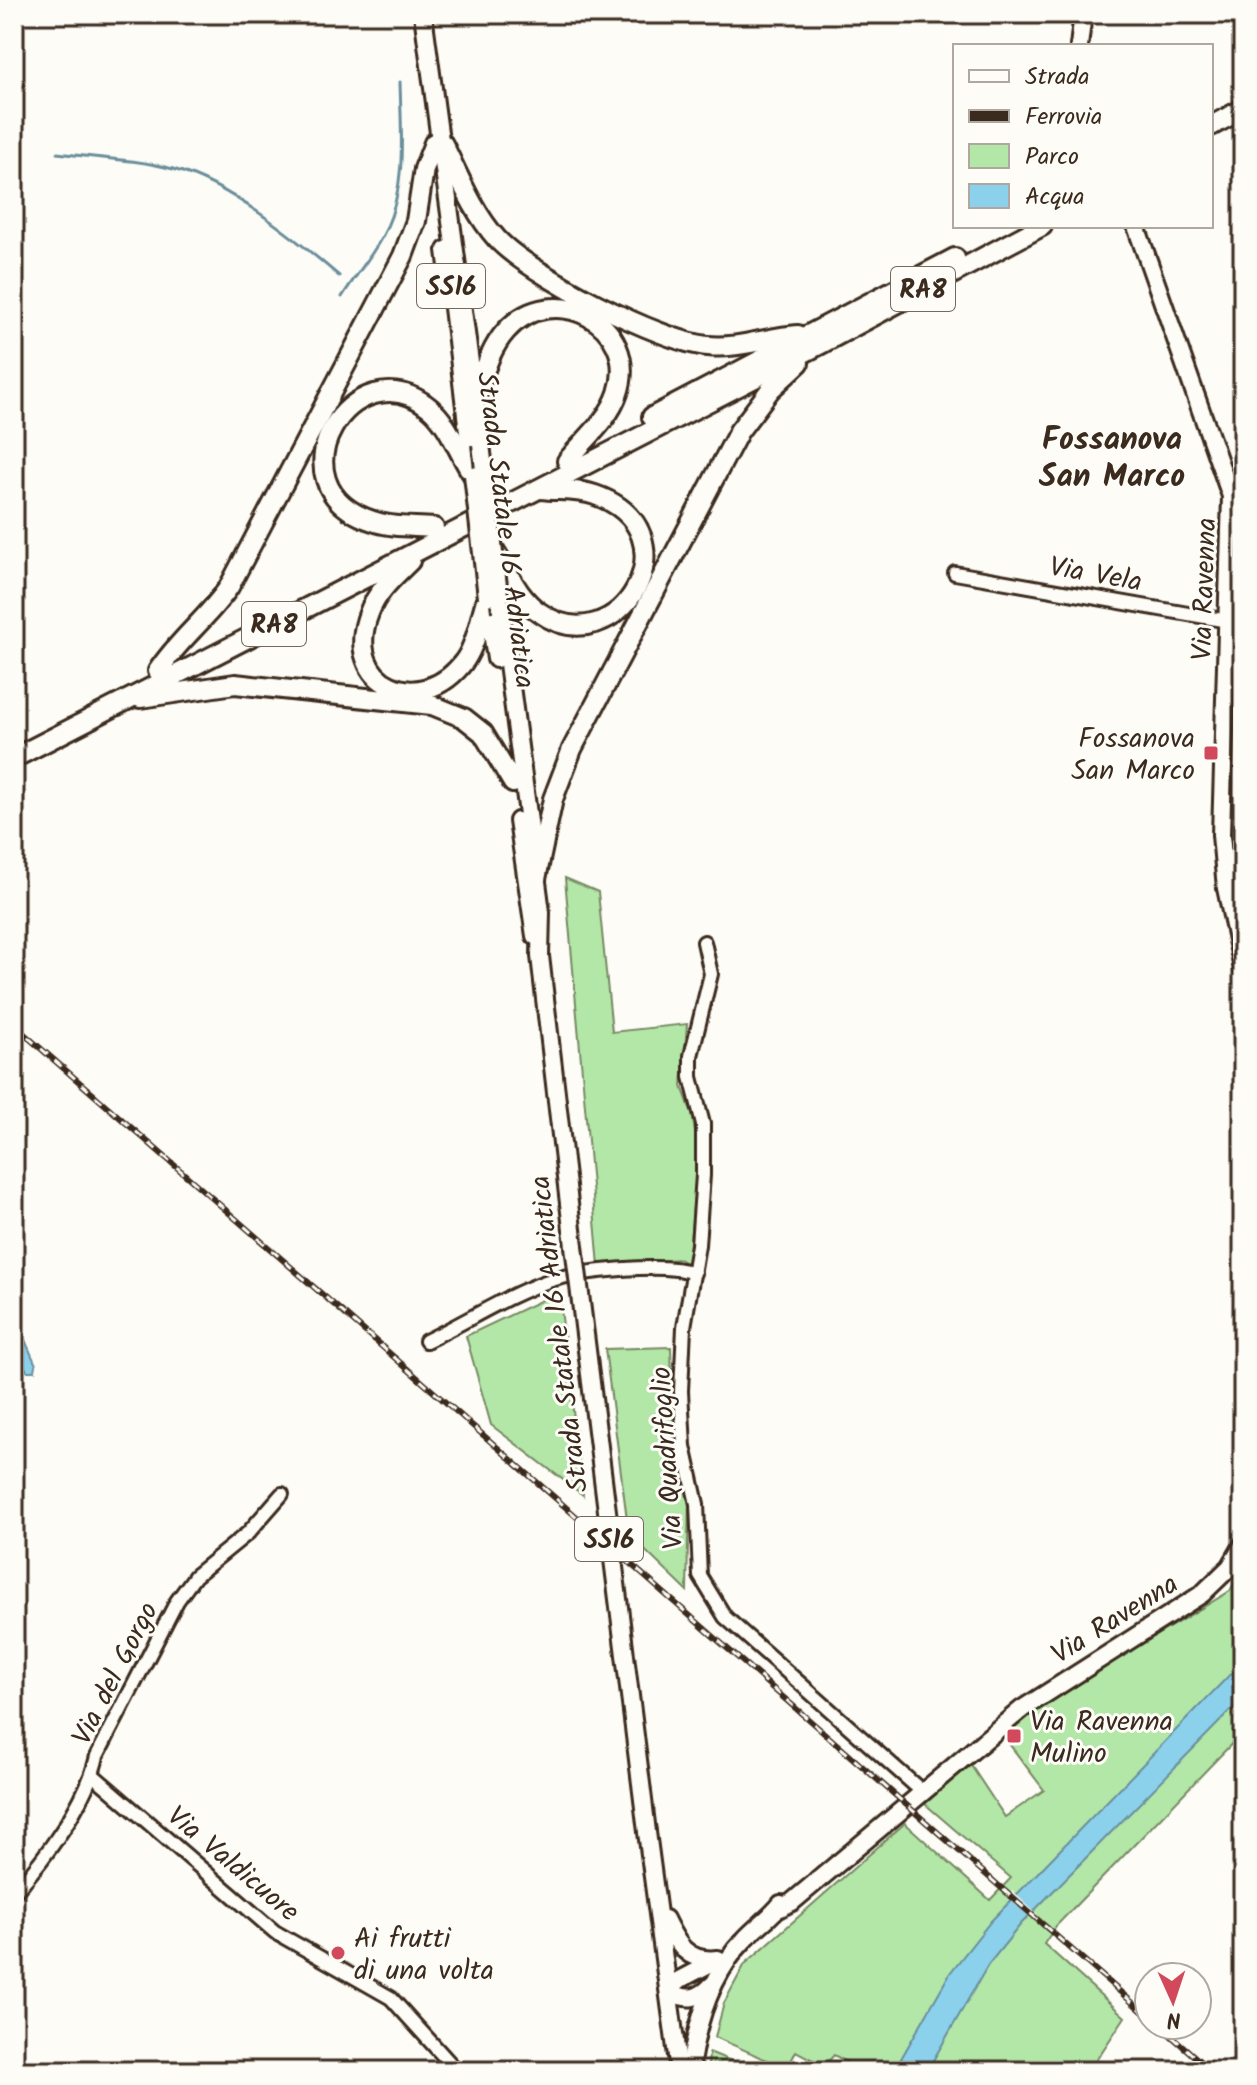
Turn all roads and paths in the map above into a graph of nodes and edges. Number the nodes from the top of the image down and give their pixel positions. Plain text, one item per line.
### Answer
1 (423, 14) edge
2 (1083, 14) edge
3 (1079, 44) edge
4 (1243, 109) edge
5 (1243, 121) edge
6 (1213, 125) edge
7 (1213, 136) edge
8 (438, 144) junction
9 (1014, 228) edge
10 (1038, 228) edge
11 (1137, 228) edge
12 (815, 339) junction
13 (476, 397) junction
14 (466, 429) junction
15 (567, 461) junction
16 (473, 475) joint
17 (538, 489) junction
18 (434, 528) junction
19 (423, 547) junction
20 (493, 548) junction
21 (955, 573) dead end
22 (487, 597) joint
23 (490, 617) junction
24 (1228, 621) junction
25 (158, 671) junction
26 (125, 700) junction
27 (14, 745) edge
28 (14, 758) edge
29 (513, 783) junction
30 (536, 879) junction
31 (704, 942) dead end
32 (540, 956) junction
33 (1243, 968) edge
34 (694, 1273) junction
35 (426, 1341) dead end
36 (282, 1494) dead end
37 (1243, 1545) edge
38 (1002, 1724) junction
39 (93, 1775) junction
40 (917, 1787) junction
41 (14, 1893) edge
42 (657, 1904) junction
43 (776, 1910) junction
44 (737, 1948) junction
45 (718, 1959) junction
46 (715, 1982) junction
47 (669, 1991) junction
48 (457, 2071) edge
49 (679, 2071) edge
50 (690, 2071) edge

1 - 8 main road, Strada Statale 16 Adriatica / SS16
2 - 3 main road
4 - 6 highway
5 - 7 highway
8 - 12 highway
8 - 13 main road, Strada Statale 16 Adriatica / SS16
8 - 14 main road, Strada Statale 16 Adriatica / SS16
8 - 25 highway
9 - 12 highway, RA8
10 - 12 highway, RA8
11 - 24 main road, Via Ravenna
12 - 15 highway, RA8
12 - 17 highway, RA8
12 - 30 highway
13 - 14 main road, Strada Statale 16 Adriatica / SS16
13 - 15 highway
14 - 16 highway
14 - 18 highway
14 - 20 main road, Strada Statale 16 Adriatica / SS16, bridge
15 - 18 highway, RA8
16 - 22 main road, Strada Statale 16 Adriatica, bridge
17 - 19 highway, RA8
17 - 20 highway
18 - 25 highway, RA8
19 - 23 highway
19 - 26 highway, RA8
20 - 23 main road, Strada Statale 16 Adriatica / SS16, bridge
21 - 24 street, Via Vela
22 - 23 highway
23 - 29 main road, Strada Statale 16 Adriatica / SS16
23 - 30 main road, Strada Statale 16 Adriatica / SS16
24 - 33 main road, Via Ravenna
25 - 27 highway, RA8
26 - 28 highway, RA8
26 - 29 highway
29 - 32 main road, Strada Statale 16 Adriatica / SS16
30 - 32 main road, Strada Statale 16 Adriatica / SS16
31 - 34 street, Via Quadrifoglio
32 - 42 main road, Strada Statale 16 Adriatica / SS16, bridge
34 - 35 street
34 - 40 street, Via Quadrifoglio
36 - 39 street, Via del Gorgo
37 - 38 main road, Via Ravenna
38 - 40 main road, Via Ravenna
38 - 43 main road, Via Ravenna
39 - 41 street, Via del Gorgo
39 - 48 street, Via Valdicuore
40 - 43 main road, Via Ravenna
42 - 45 main road
42 - 47 main road, Strada Statale 16 Adriatica / SS16
43 - 44 main road, Via Ravenna
44 - 45 main road, Via Ravenna
44 - 46 main road, Via Ravenna
45 - 47 main road, Via Ravenna
46 - 47 main road
46 - 50 main road, Via Ravenna
47 - 49 main road, SS16

